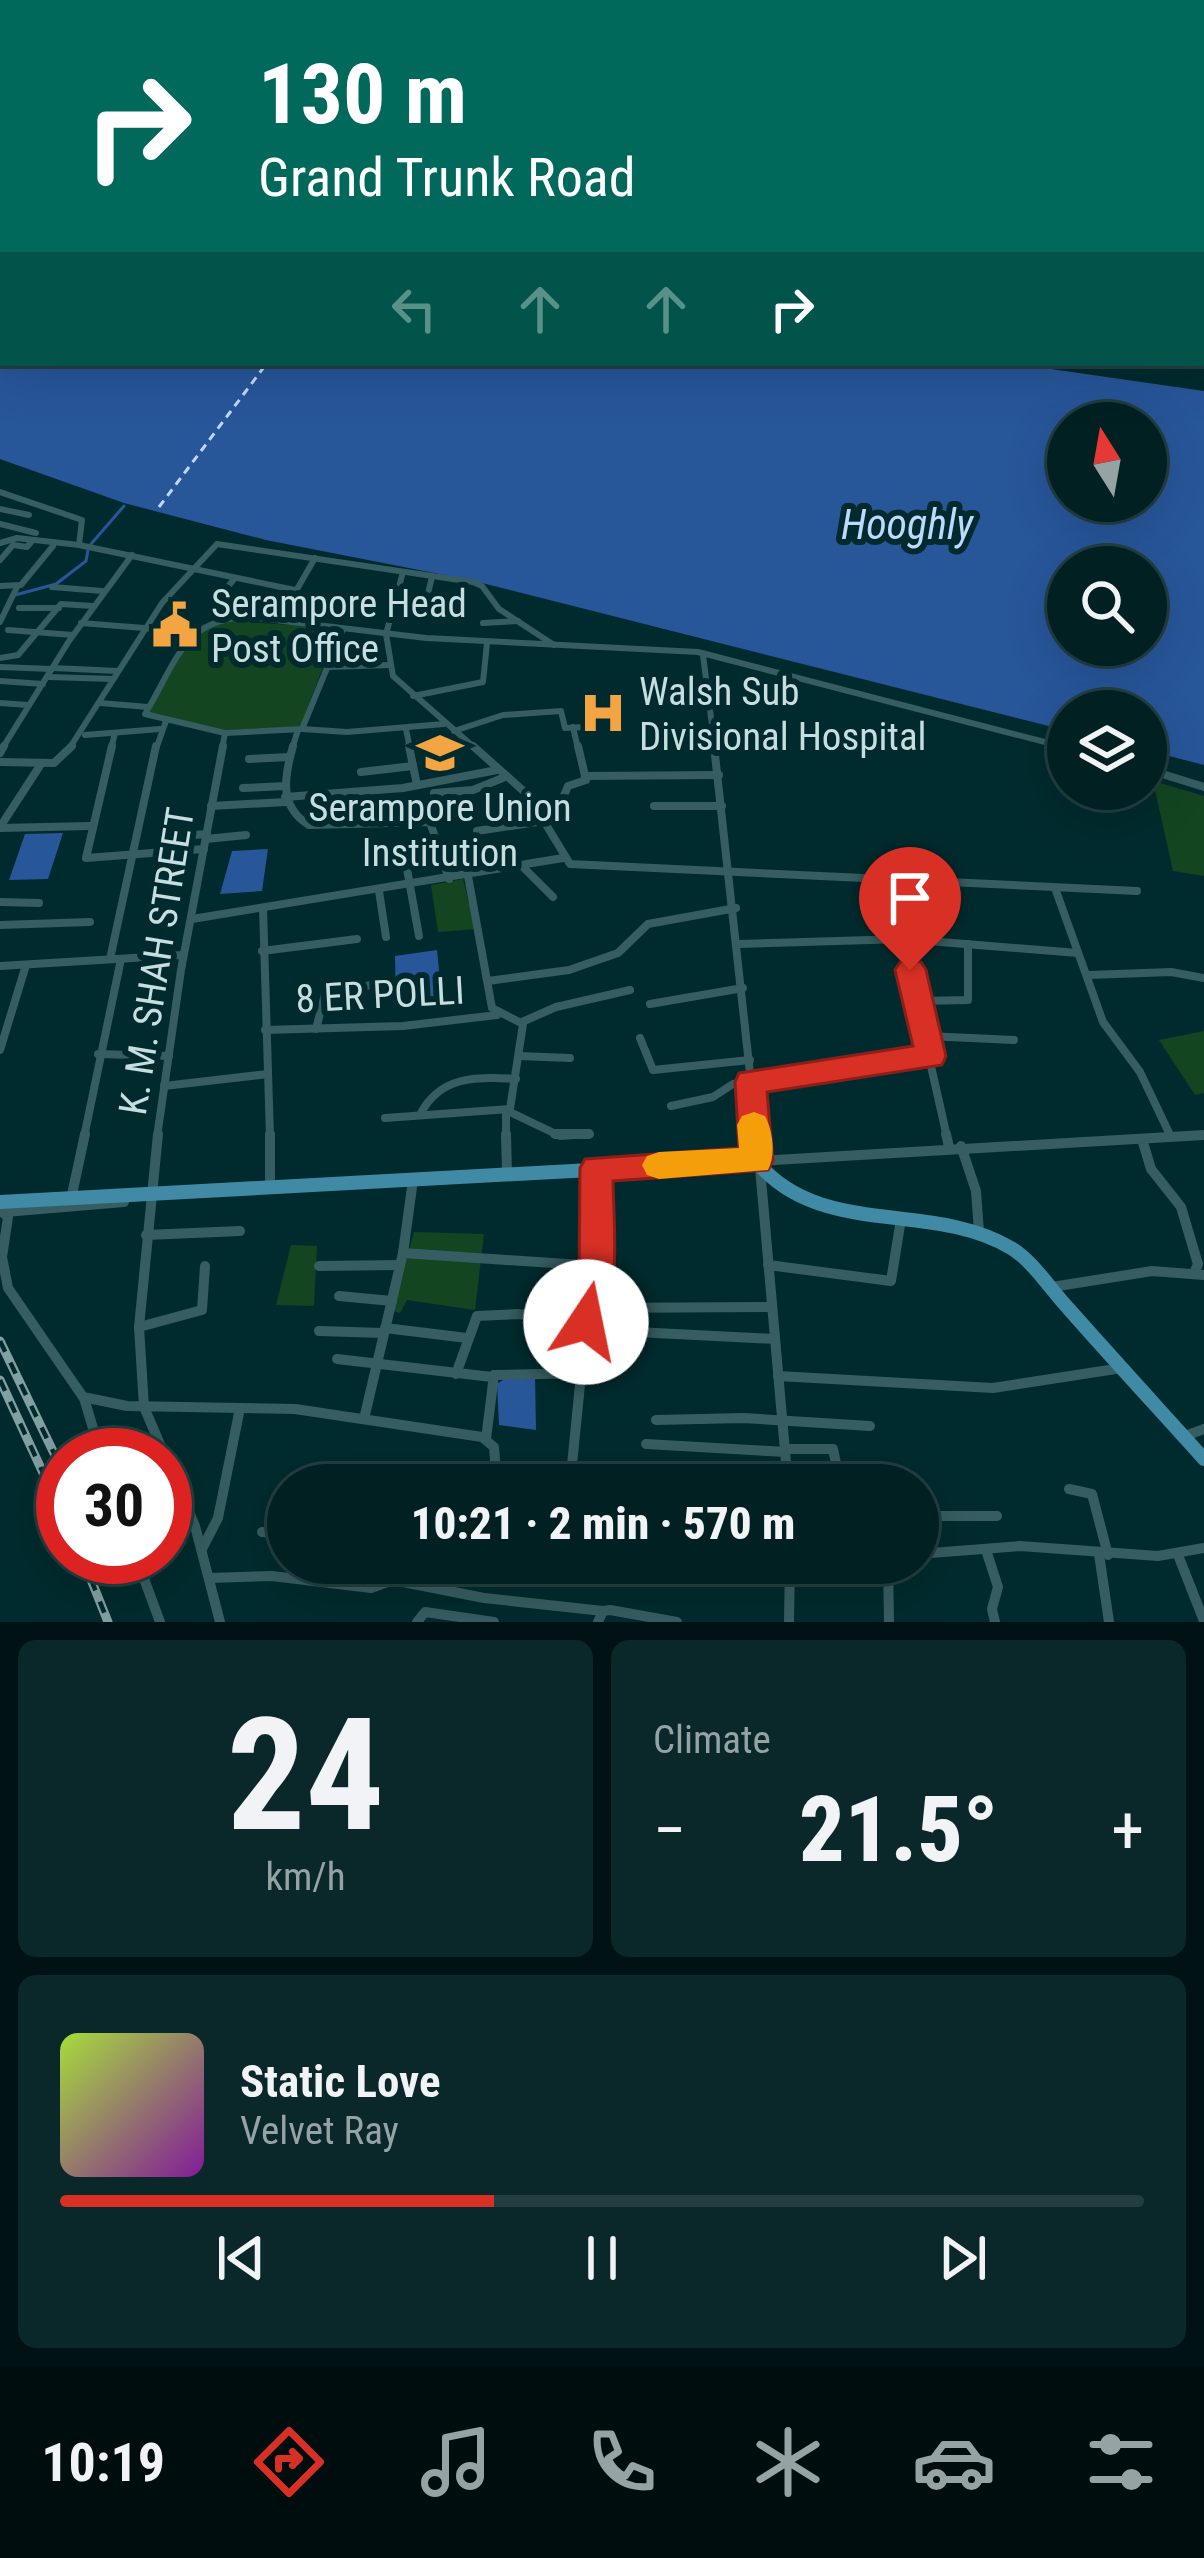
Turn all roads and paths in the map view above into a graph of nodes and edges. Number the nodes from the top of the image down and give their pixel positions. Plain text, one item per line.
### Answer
1 (227, 0) edge
2 (243, 0) edge
3 (0, 492) edge
4 (12, 496) junction
5 (0, 508) edge
6 (29, 515) dead end
7 (0, 524) edge
8 (34, 537) junction
9 (0, 543) edge
10 (79, 544) junction
11 (53, 546) junction
12 (132, 555) junction
13 (315, 558) junction
14 (0, 560) edge
15 (193, 569) junction
16 (403, 572) junction
17 (432, 577) junction
18 (235, 578) junction
19 (0, 586) edge
20 (17, 587) junction
21 (52, 587) dead end
22 (104, 591) junction
23 (296, 591) junction
24 (5, 598) edge
25 (93, 606) junction
26 (19, 608) dead end
27 (60, 608) junction
28 (423, 614) dead end
29 (250, 617) junction
30 (280, 620) junction
31 (519, 621) junction
32 (0, 622) edge
33 (483, 622) dead end
34 (81, 623) junction
35 (146, 628) junction
36 (343, 629) junction
37 (8, 630) dead end
38 (38, 632) junction
39 (194, 632) junction
40 (74, 634) junction
41 (386, 634) junction
42 (488, 643) junction
43 (554, 645) junction
44 (702, 654) junction
45 (0, 663) edge
46 (389, 665) junction
47 (328, 667) junction
48 (49, 674) junction
49 (115, 675) junction
50 (0, 681) edge
51 (412, 697) junction
52 (0, 703) edge
53 (100, 703) junction
54 (29, 705) junction
55 (148, 707) junction
56 (163, 725) junction
57 (448, 728) junction
58 (573, 728) junction
59 (584, 728) dead end
60 (300, 729) junction
61 (406, 729) junction
62 (115, 733) junction
63 (225, 733) junction
64 (85, 735) junction
65 (1047, 743) edge
66 (0, 751) edge
67 (290, 757) junction
68 (249, 759) dead end
69 (0, 762) edge
70 (41, 764) junction
71 (413, 766) junction
72 (361, 772) dead end
73 (502, 773) junction
74 (719, 775) junction
75 (585, 776) junction
76 (1167, 776) edge
77 (417, 784) junction
78 (243, 788) dead end
79 (1204, 788) edge
80 (461, 791) junction
81 (434, 793) dead end
82 (286, 795) junction
83 (211, 806) junction
84 (654, 806) dead end
85 (722, 806) junction
86 (538, 808) junction
87 (544, 820) junction
88 (432, 824) junction
89 (90, 826) junction
90 (0, 828) edge
91 (477, 831) dead end
92 (246, 835) dead end
93 (167, 837) dead end
94 (206, 841) junction
95 (132, 855) junction
96 (405, 858) dead end
97 (563, 859) junction
98 (523, 867) junction
99 (729, 872) junction
100 (468, 876) junction
101 (449, 879) junction
102 (890, 880) junction
103 (411, 886) junction
104 (1055, 888) junction
105 (379, 891) junction
106 (1137, 891) dead end
107 (553, 897) dead end
108 (0, 902) edge
109 (39, 902) dead end
110 (263, 908) junction
111 (736, 908) junction
112 (192, 919) junction
113 (90, 922) dead end
114 (0, 925) edge
115 (419, 936) dead end
116 (386, 937) dead end
117 (903, 939) junction
118 (357, 940) dead end
119 (739, 944) junction
120 (968, 944) junction
121 (262, 951) junction
122 (1078, 953) junction
123 (183, 955) junction
124 (116, 959) junction
125 (26, 965) junction
126 (0, 966) edge
127 (1089, 975) junction
128 (1204, 978) edge
129 (488, 981) junction
130 (371, 985) dead end
131 (744, 988) junction
132 (630, 990) dead end
133 (918, 1001) junction
134 (650, 1004) dead end
135 (499, 1015) junction
136 (522, 1022) junction
137 (316, 1029) junction
138 (265, 1030) junction
139 (926, 1036) junction
140 (640, 1038) dead end
141 (1014, 1040) dead end
142 (0, 1050) edge
143 (98, 1054) junction
144 (169, 1056) junction
145 (520, 1056) junction
146 (931, 1056) junction
147 (570, 1058) dead end
148 (750, 1060) junction
149 (268, 1074) junction
150 (516, 1079) junction
151 (751, 1082) junction
152 (164, 1086) junction
153 (671, 1106) dead end
154 (507, 1112) junction
155 (420, 1114) junction
156 (385, 1118) dead end
157 (589, 1134) dead end
158 (1204, 1135) edge
159 (1172, 1137) junction
160 (1142, 1139) junction
161 (955, 1147) junction
162 (756, 1161) junction
163 (596, 1168) junction
164 (507, 1173) junction
165 (413, 1182) junction
166 (270, 1193) junction
167 (149, 1200) junction
168 (69, 1206) junction
169 (2, 1208) edge
170 (901, 1217) junction
171 (241, 1231) dead end
172 (980, 1233) junction
173 (146, 1235) junction
174 (402, 1259) junction
175 (768, 1265) junction
176 (205, 1266) dead end
177 (319, 1266) dead end
178 (597, 1266) junction
179 (1200, 1273) edge
180 (1052, 1287) junction
181 (339, 1296) dead end
182 (392, 1301) junction
183 (771, 1306) junction
184 (591, 1308) junction
185 (586, 1322) junction
186 (139, 1327) junction
187 (319, 1331) dead end
188 (385, 1331) junction
189 (637, 1332) dead end
190 (467, 1339) junction
191 (776, 1339) junction
192 (337, 1359) dead end
193 (376, 1365) junction
194 (1124, 1368) junction
195 (582, 1373) junction
196 (456, 1374) junction
197 (778, 1376) junction
198 (492, 1377) junction
199 (83, 1397) junction
200 (144, 1407) junction
201 (240, 1408) junction
202 (364, 1419) junction
203 (656, 1420) dead end
204 (783, 1420) junction
205 (870, 1426) dead end
206 (93, 1428) edge
207 (1204, 1429) edge
208 (1184, 1436) junction
209 (486, 1439) junction
210 (646, 1444) dead end
211 (786, 1450) junction
212 (1204, 1459) edge
213 (495, 1464) edge
214 (572, 1464) edge
215 (787, 1464) edge
216 (836, 1464) edge
217 (1070, 1489) dead end
218 (939, 1516) edge
219 (997, 1516) dead end
220 (262, 1532) dead end
221 (267, 1532) edge
222 (1204, 1548) edge
223 (202, 1550) junction
224 (986, 1550) junction
225 (939, 1553) edge
226 (1104, 1554) junction
227 (1178, 1555) junction
228 (267, 1576) edge
229 (209, 1578) junction
230 (146, 1584) edge
231 (338, 1584) edge
232 (380, 1584) edge
233 (418, 1584) edge
234 (450, 1584) edge
235 (790, 1584) edge
236 (888, 1584) edge
237 (448, 1588) junction
238 (547, 1605) junction
239 (600, 1617) edge
240 (1204, 1621) edge
241 (160, 1622) edge
242 (220, 1622) edge
243 (417, 1622) edge
244 (494, 1622) edge
245 (544, 1622) edge
246 (677, 1622) edge
247 (789, 1622) edge
248 (889, 1622) edge
249 (995, 1622) edge
250 (1109, 1622) edge

1 - 2 street
3 - 4 street
4 - 5 street
4 - 10 street
5 - 6 street
7 - 8 street
8 - 9 street
8 - 11 street
8 - 14 street
10 - 11 street
10 - 12 street
11 - 20 street
12 - 15 street
12 - 22 street
13 - 15 street
13 - 16 street
13 - 23 street
15 - 18 street
15 - 35 street
16 - 17 street
16 - 41 street
17 - 28 street
17 - 31 street
18 - 23 street
18 - 29 street
19 - 20 street
20 - 24 street
21 - 22 street
22 - 25 street
23 - 30 street
24 - 32 street
25 - 27 street
25 - 34 street
26 - 27 street
27 - 38 street
29 - 30 street
29 - 39 street
30 - 36 street
31 - 33 street
31 - 43 street
34 - 35 street
34 - 40 street
35 - 39 street
35 - 49 street
36 - 41 street
36 - 47 street
37 - 38 street
38 - 40 street
38 - 45 street
39 - 55 street
40 - 48 street
41 - 42 street
41 - 46 street
42 - 43 street
42 - 51 street
43 - 44 street
44 - 65 street
44 - 74 street
45 - 48 street
46 - 47 street
46 - 51 street
47 - 60 street
48 - 49 street
48 - 50 street
48 - 54 street
49 - 53 street
51 - 57 street
52 - 54 street
53 - 55 street
53 - 64 street
54 - 66 street
55 - 56 street
56 - 62 street
56 - 63 street
56 - 95 street
57 - 58 street
57 - 61 street
57 - 73 street
58 - 59 street
58 - 75 street
60 - 61 street
60 - 63 street
60 - 67 street
61 - 71 street
62 - 64 street
62 - 89 street
63 - 83 street, K. M. SHAH STREET
64 - 70 street
67 - 68 street
67 - 82 street
69 - 70 street
70 - 90 street
71 - 72 street
71 - 77 street
73 - 77 street
73 - 80 street
73 - 86 street
74 - 75 street
74 - 85 street
75 - 86 street
76 - 79 street
77 - 82 street
78 - 82 street
80 - 81 street
80 - 88 street
82 - 83 street
82 - 88 street
83 - 94 street, K. M. SHAH STREET
84 - 85 street
85 - 99 street
86 - 87 street
87 - 91 street
87 - 97 street
88 - 101 street
89 - 90 street
89 - 95 street
92 - 94 street
93 - 94 street
94 - 95 street
94 - 112 street, K. M. SHAH STREET
95 - 124 street
96 - 103 street
97 - 98 street
97 - 99 street
98 - 100 street
98 - 107 street
99 - 102 street
99 - 111 street
100 - 101 street
100 - 129 street
101 - 103 street
102 - 104 street
102 - 117 street
103 - 105 street
103 - 115 street
104 - 106 street
104 - 122 street
105 - 110 street
105 - 116 street
108 - 109 street
110 - 112 street
110 - 121 street
111 - 119 street
111 - 129 street
112 - 123 street, K. M. SHAH STREET
113 - 114 street
117 - 119 street
117 - 120 street
117 - 133 street
118 - 121 street
119 - 131 street
120 - 122 street
120 - 133 street
121 - 138 street
122 - 127 street
123 - 124 street
123 - 144 street, K. M. SHAH STREET
124 - 125 street
124 - 143 street
125 - 126 street
125 - 142 street
127 - 128 street
127 - 159 street
129 - 135 street
130 - 137 street
131 - 134 street
131 - 148 street
132 - 136 street
133 - 139 street
135 - 136 street
135 - 137 street, 8 ER POLLI
136 - 145 street
137 - 138 street, 8 ER POLLI
138 - 149 street
139 - 141 street
139 - 146 street
140 - 148 street
143 - 144 street
143 - 168 street
144 - 152 street, K. M. SHAH STREET
145 - 147 street
145 - 150 street
146 - 151 street
146 - 161 street
148 - 151 street
149 - 152 street
149 - 166 street
150 - 154 street
150 - 155 street
151 - 153 street
151 - 162 street
152 - 167 street, K. M. SHAH STREET
154 - 155 street
154 - 157 street
154 - 164 street
155 - 156 street
158 - 159 street
159 - 160 street
160 - 161 street
160 - 179 street
161 - 162 street
161 - 172 street
162 - 163 main road
162 - 170 main road
162 - 175 street
163 - 164 main road
163 - 178 street
164 - 165 main road
165 - 166 street
165 - 169 main road
165 - 174 street
166 - 167 street
167 - 168 street
167 - 173 street, K. M. SHAH STREET
168 - 169 street
169 - 199 street
170 - 172 main road
170 - 175 street
171 - 173 street
172 - 180 main road
173 - 186 street, K. M. SHAH STREET
174 - 177 street
174 - 178 street
174 - 182 street
175 - 183 street
176 - 186 street
178 - 184 street
179 - 180 street
180 - 194 main road
181 - 182 street
182 - 188 street
183 - 184 street
183 - 191 street
184 - 185 street
185 - 190 street
185 - 195 street
186 - 200 street, K. M. SHAH STREET
187 - 188 street
188 - 190 street
188 - 193 street
189 - 191 street
190 - 196 street
191 - 197 street
192 - 193 street
193 - 196 street
193 - 202 street
194 - 197 street
194 - 208 main road
195 - 198 street
195 - 214 street
196 - 198 street
197 - 204 street
198 - 209 street
199 - 200 street
199 - 206 street
200 - 201 street
200 - 223 street, K. M. SHAH STREET
201 - 202 street
201 - 223 street
202 - 209 street
203 - 204 street
204 - 205 street
204 - 211 street
207 - 208 street
208 - 212 main road
209 - 213 street
210 - 211 street
211 - 215 street
211 - 216 street
217 - 226 street
218 - 219 street
220 - 221 street
222 - 227 street
223 - 229 street, K. M. SHAH STREET
224 - 225 street
224 - 226 street
224 - 249 street
226 - 227 street
226 - 250 street
227 - 240 street
228 - 229 street
229 - 242 street, K. M. SHAH STREET
230 - 241 street
231 - 232 street
233 - 237 street
234 - 237 street
235 - 247 street
236 - 248 street
237 - 238 street
238 - 239 street
238 - 245 street
239 - 246 street
243 - 244 street

